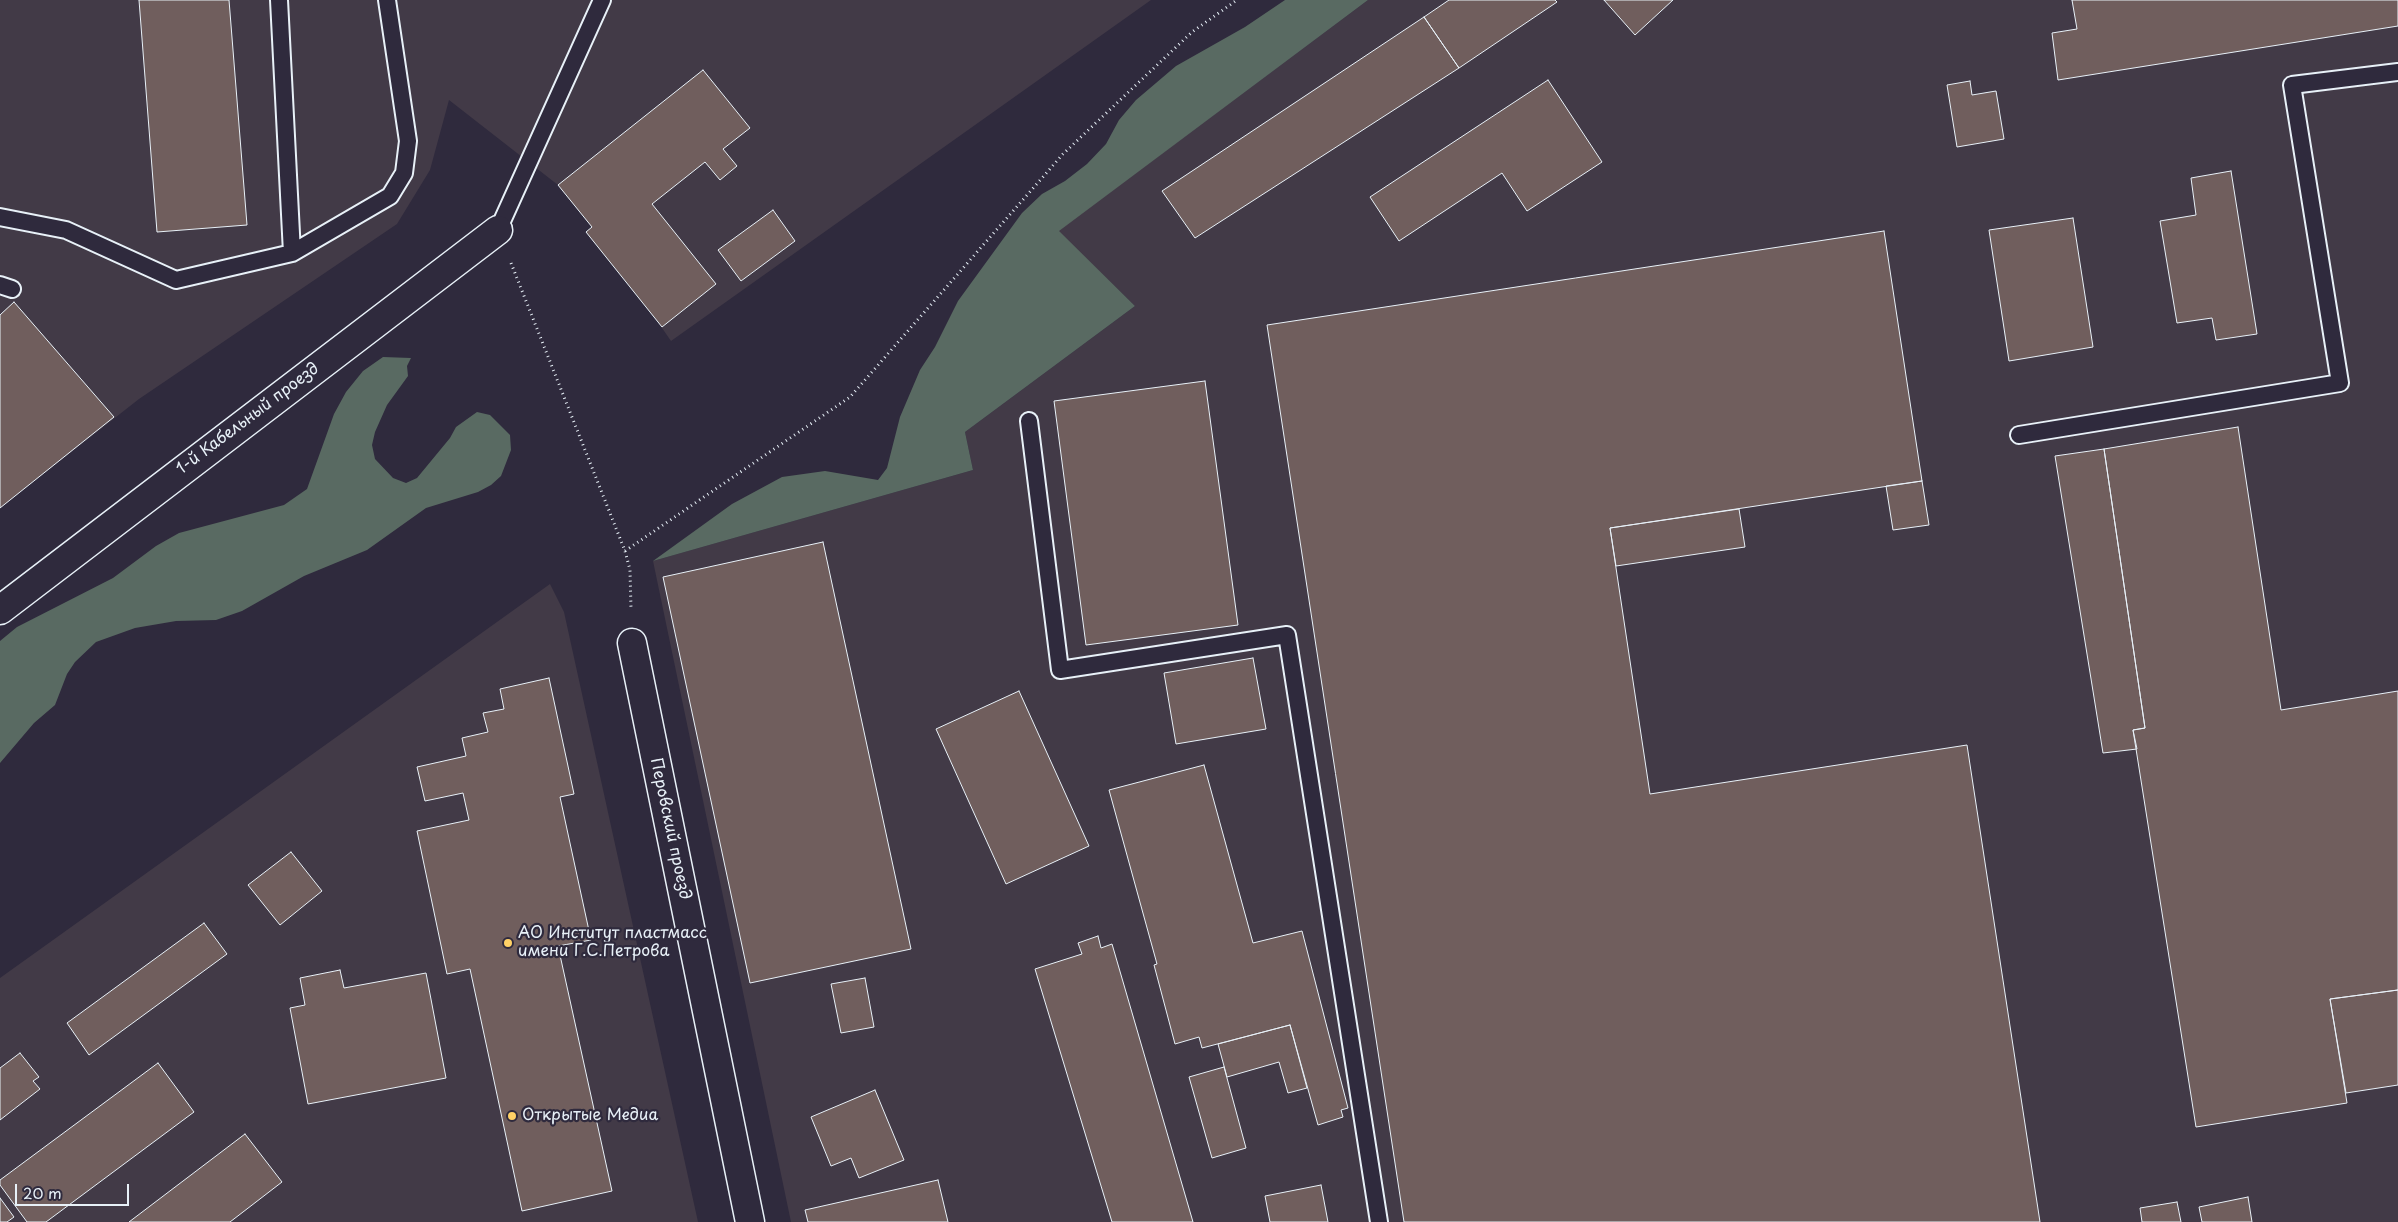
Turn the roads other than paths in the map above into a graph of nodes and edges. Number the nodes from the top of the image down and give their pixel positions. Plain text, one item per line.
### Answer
1 (279, 0) edge
2 (387, 0) edge
3 (602, 0) edge
4 (2398, 72) edge
5 (0, 217) edge
6 (498, 230) joint
7 (292, 253) junction
8 (1028, 422) dead end
9 (2020, 435) dead end
10 (0, 610) edge
11 (632, 642) road end
12 (750, 1222) edge
13 (1379, 1222) edge

1 - 7 lane
2 - 7 lane
3 - 6 lane
4 - 9 lane
5 - 7 lane
6 - 10 street, 1-й Кабельный проезд
8 - 13 lane
11 - 12 street, Перовский проезд

